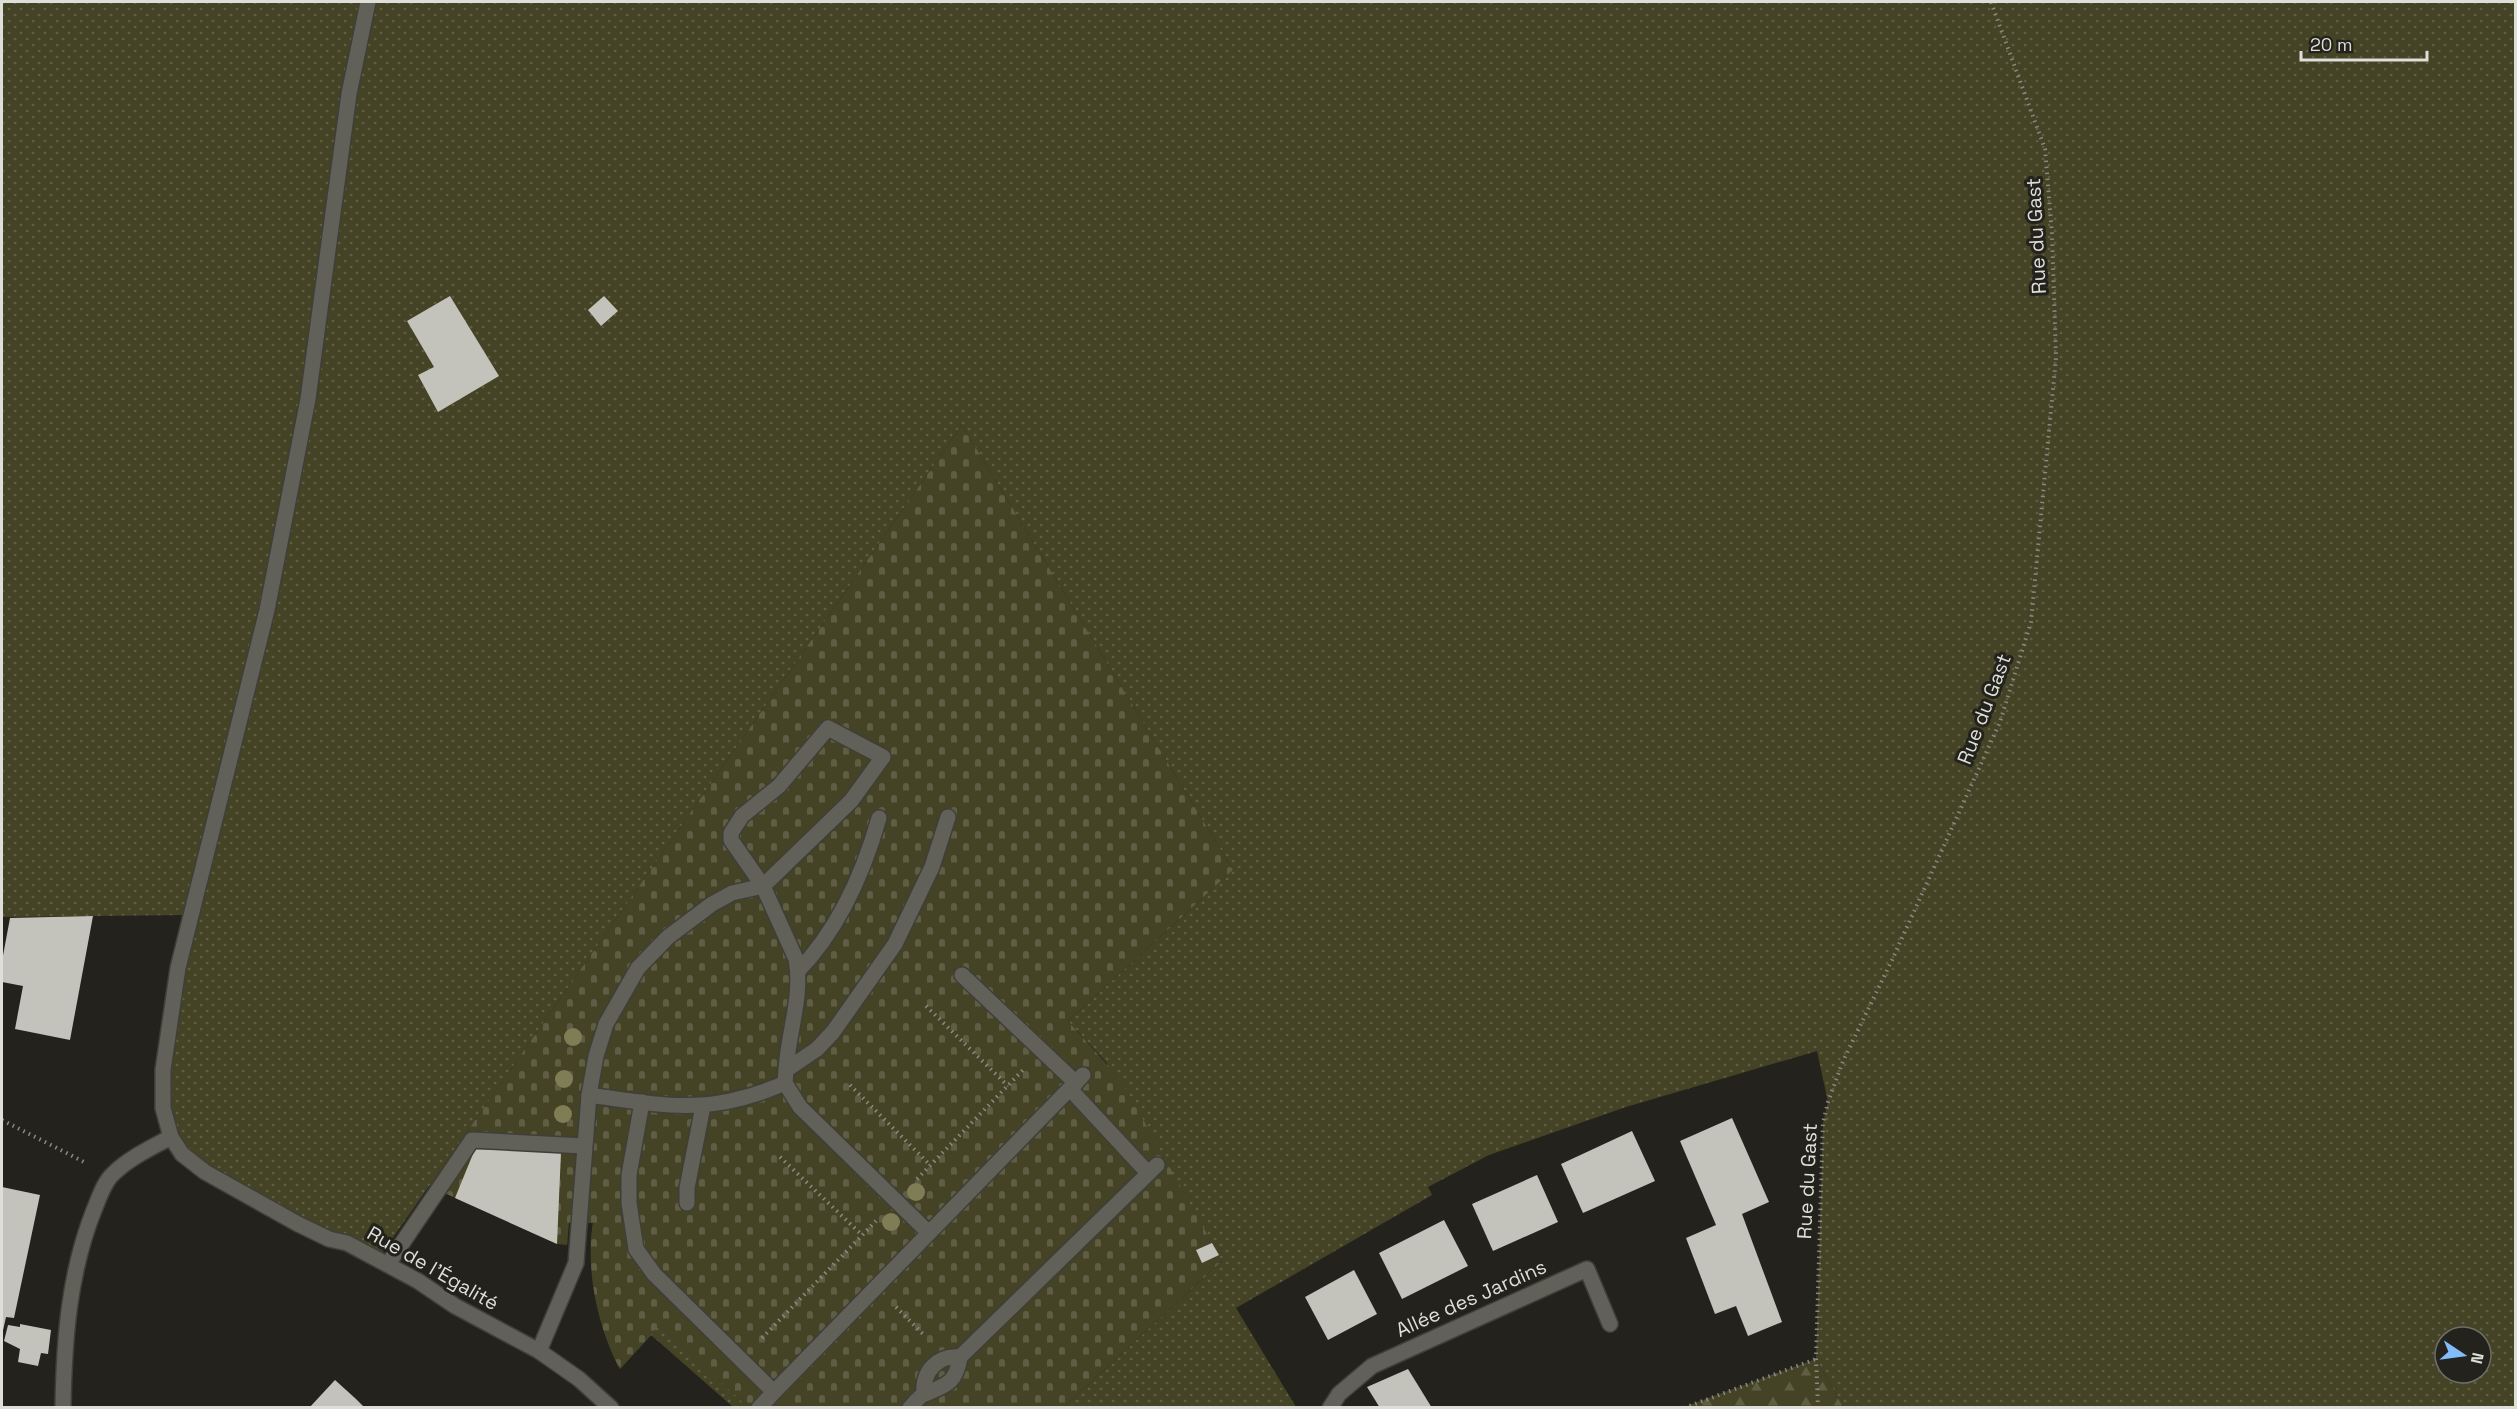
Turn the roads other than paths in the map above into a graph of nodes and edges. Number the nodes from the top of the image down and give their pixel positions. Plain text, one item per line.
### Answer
1 (368, 2) edge
2 (948, 817) dead end
3 (879, 818) dead end
4 (763, 886) junction
5 (798, 971) junction
6 (962, 975) dead end
7 (786, 1076) junction
8 (1076, 1082) junction
9 (589, 1095) junction
10 (642, 1102) junction
11 (704, 1106) junction
12 (171, 1137) junction
13 (584, 1146) junction
14 (687, 1203) dead end
15 (929, 1233) junction
16 (388, 1264) junction
17 (1610, 1324) dead end
18 (539, 1351) junction
19 (953, 1357) junction
20 (774, 1392) junction
21 (924, 1394) junction
22 (63, 1407) edge
23 (611, 1407) edge
24 (759, 1407) edge
25 (910, 1407) edge
26 (1330, 1407) edge

1 - 12 street
2 - 7 street
3 - 5 street
4 - 4 street
4 - 5 street
4 - 9 street
5 - 7 street
6 - 8 street
7 - 11 street
7 - 15 street
8 - 15 street
8 - 19 street
9 - 10 street
9 - 13 street
10 - 11 street
10 - 20 street
11 - 14 street
12 - 16 street, Rue de l'Égalité
12 - 22 street
13 - 16 street
13 - 18 street
15 - 20 street
16 - 18 street, Rue de l'Égalité
17 - 26 street, Allée des Jardins
18 - 23 street, Rue de l'Égalité
19 - 21 street
19 - 21 street
20 - 24 street
21 - 25 street

